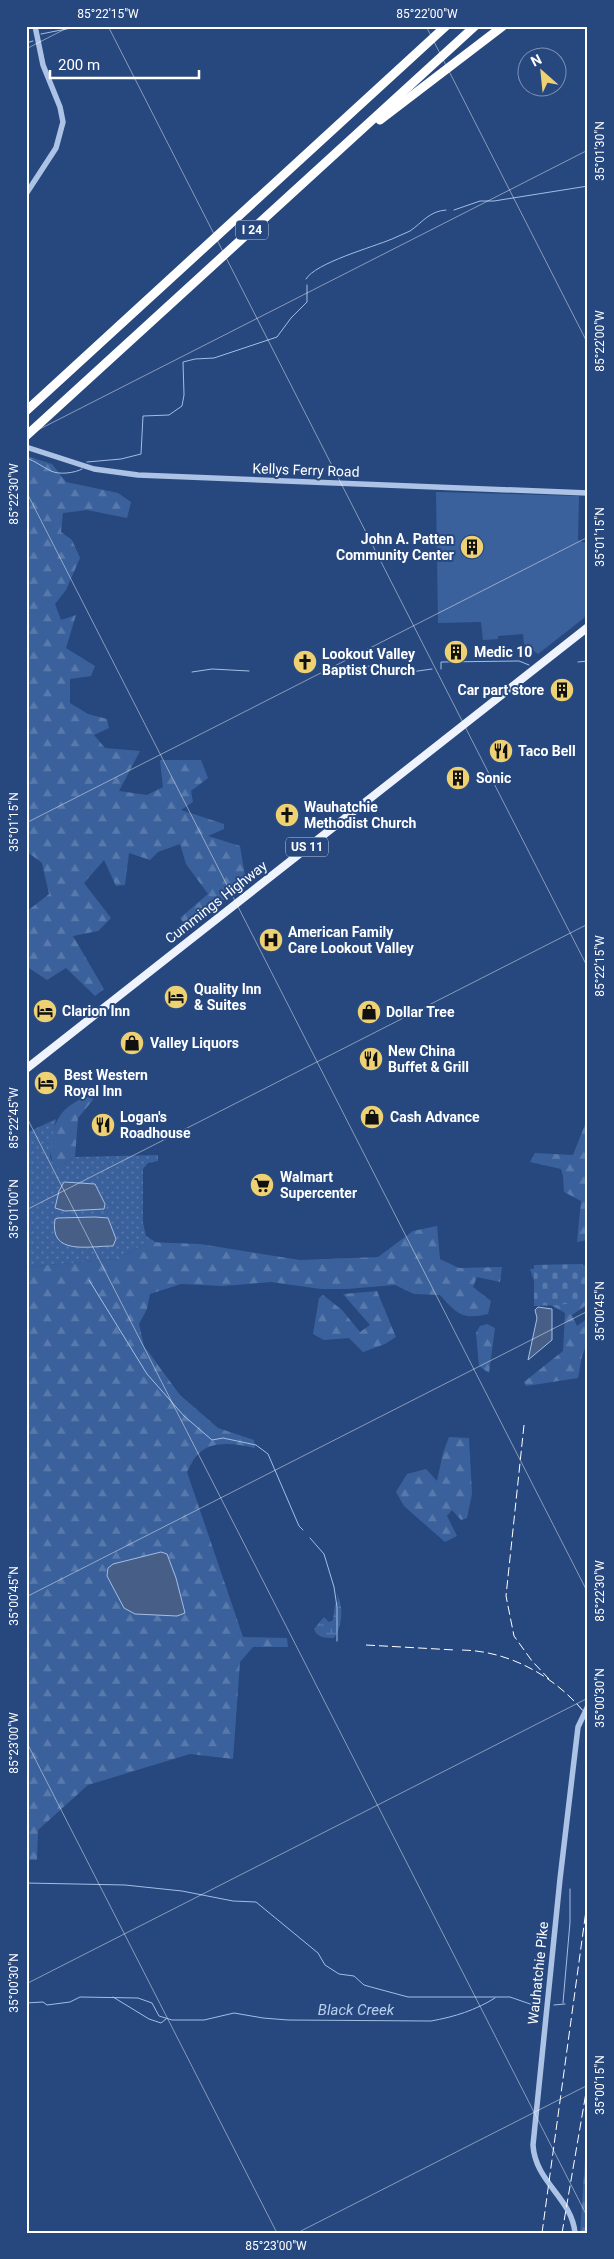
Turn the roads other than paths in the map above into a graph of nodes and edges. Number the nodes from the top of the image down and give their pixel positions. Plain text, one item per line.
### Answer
1 (35, 26) edge
2 (475, 26) edge
3 (503, 26) edge
4 (443, 28) edge
5 (334, 155) junction
6 (26, 194) edge
7 (26, 411) edge
8 (28, 435) edge
9 (26, 447) edge
10 (588, 493) edge
11 (588, 627) edge
12 (26, 1068) edge
13 (588, 1706) edge
14 (575, 2233) edge

1 - 6 street
2 - 5 highway, I 24
3 - 5 highway
4 - 7 highway, I 24
5 - 8 highway, I 24
9 - 10 street, Kellys Ferry Road
11 - 12 main road, Cummings Highway / US 11
13 - 14 street, Wauhatchie Pike

